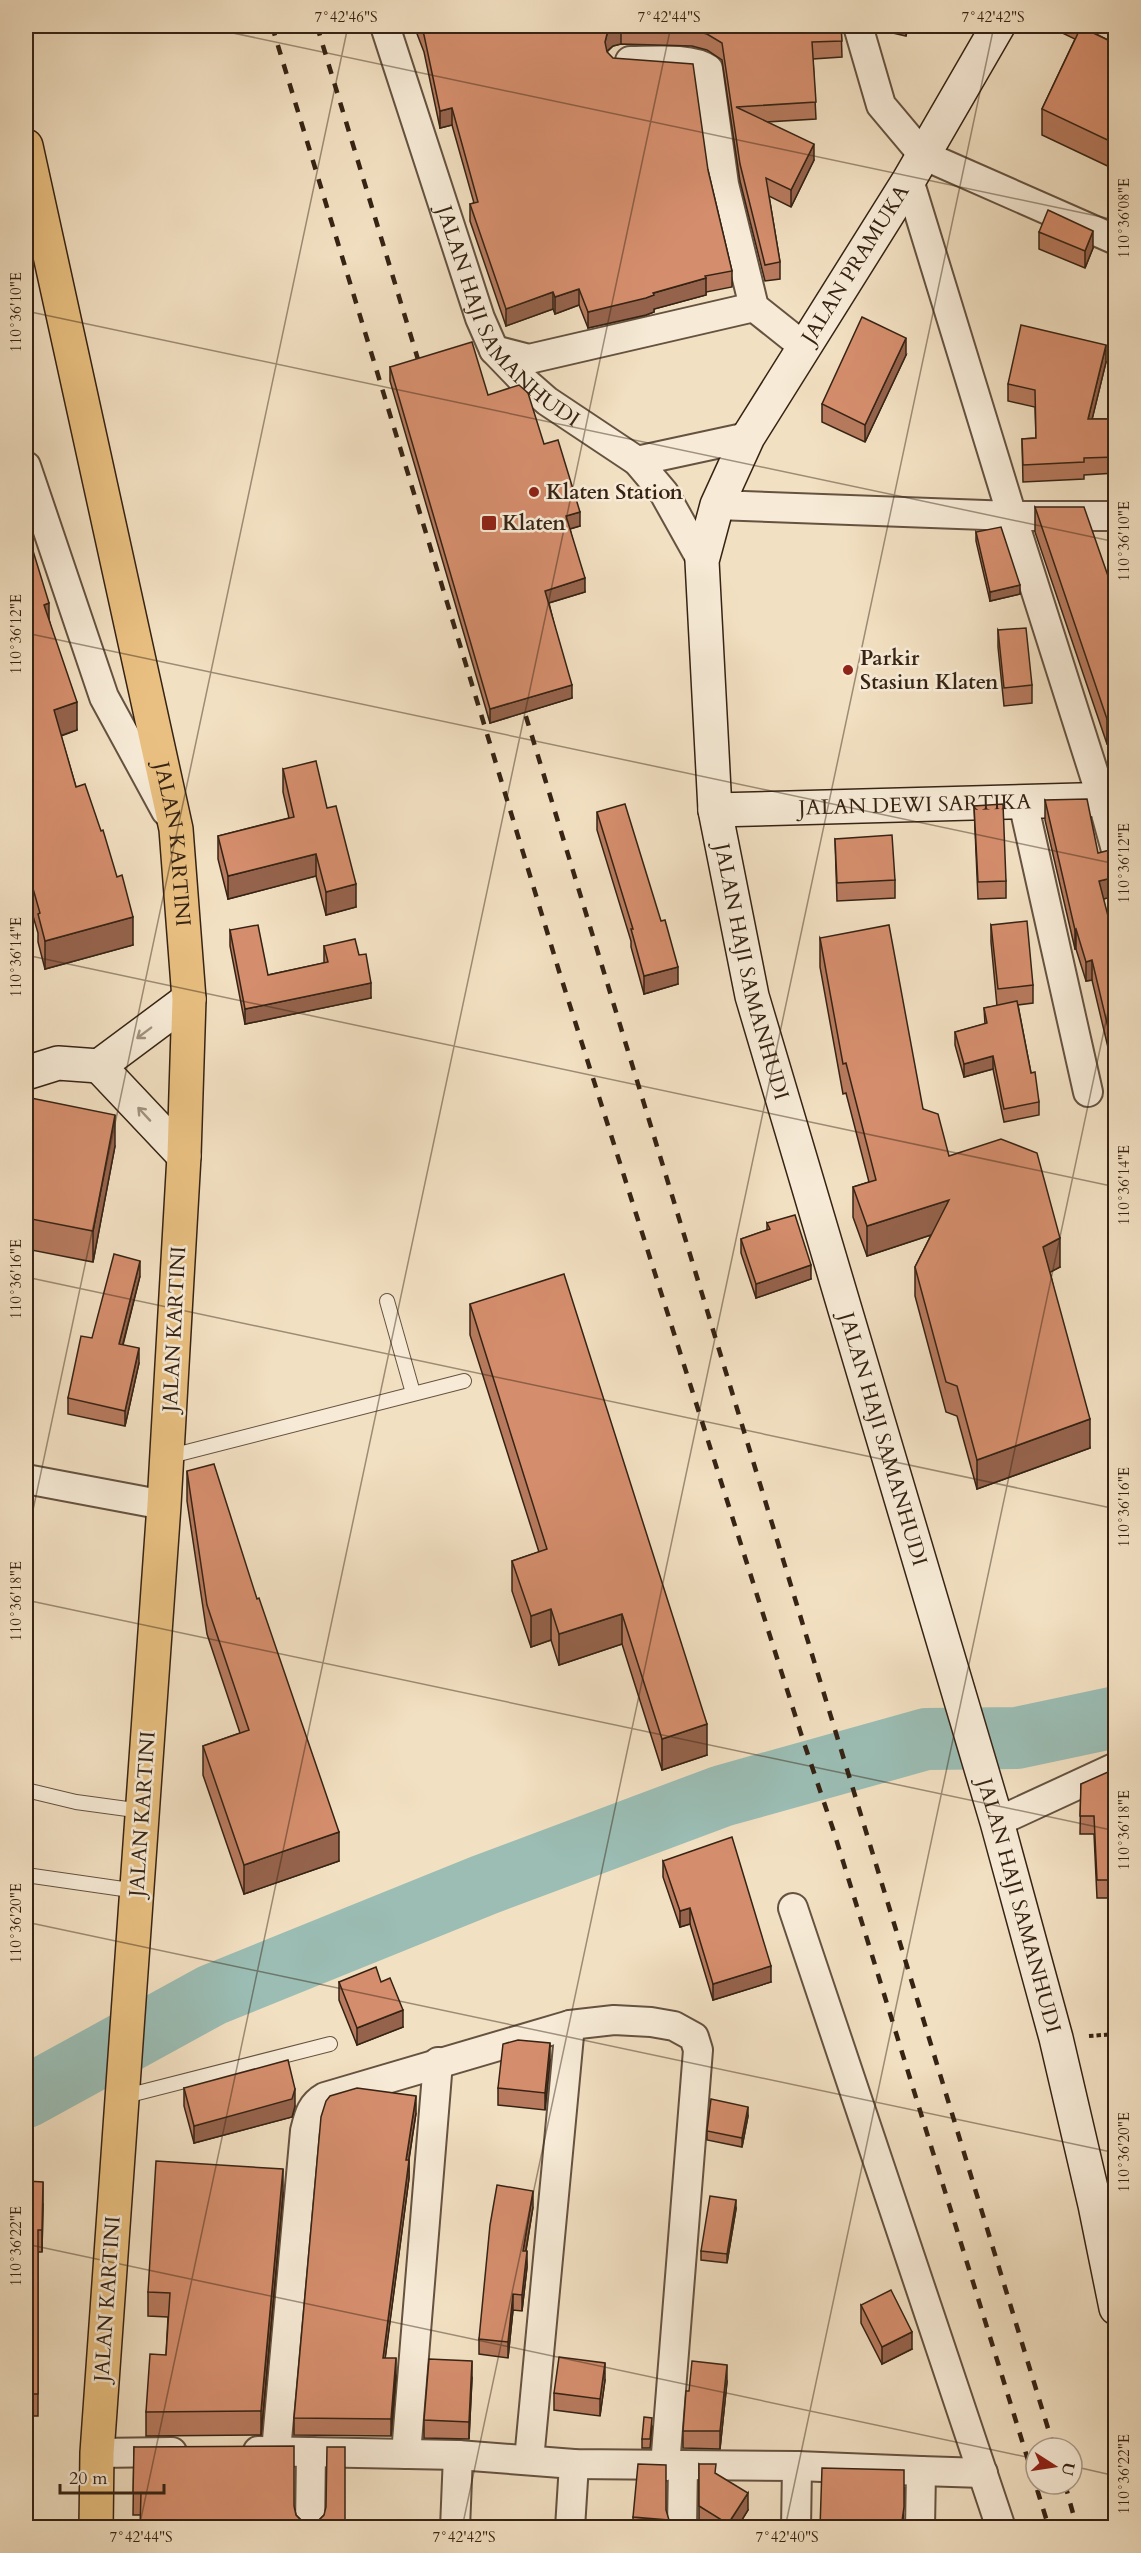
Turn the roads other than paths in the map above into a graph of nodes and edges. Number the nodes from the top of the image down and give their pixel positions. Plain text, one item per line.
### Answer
1 (385, 26) edge
2 (858, 26) edge
3 (998, 26) edge
4 (621, 60) edge
5 (26, 146) edge
6 (916, 168) junction
7 (1116, 240) edge
8 (754, 307) junction
9 (803, 346) junction
10 (494, 350) junction
11 (748, 437) junction
12 (637, 461) junction
13 (26, 466) edge
14 (717, 505) junction
15 (1012, 516) junction
16 (1116, 516) edge
17 (702, 561) junction
18 (1109, 799) edge
19 (1023, 802) junction
20 (715, 810) junction
21 (176, 829) junction
22 (1116, 850) edge
23 (189, 999) junction
24 (26, 1047) edge
25 (57, 1063) junction
26 (99, 1066) junction
27 (26, 1073) edge
28 (1088, 1092) dead end
29 (184, 1156) junction
30 (387, 1301) dead end
31 (464, 1381) dead end
32 (413, 1393) junction
33 (167, 1457) junction
34 (26, 1479) edge
35 (164, 1505) junction
36 (1116, 1767) edge
37 (26, 1790) edge
38 (142, 1810) junction
39 (996, 1822) junction
40 (26, 1875) edge
41 (137, 1891) junction
42 (793, 1908) dead end
43 (570, 2025) junction
44 (330, 2044) dead end
45 (438, 2062) junction
46 (121, 2084) junction
47 (1116, 2308) edge
48 (228, 2451) edge
49 (276, 2451) junction
50 (192, 2452) edge
51 (311, 2452) junction
52 (97, 2453) junction
53 (406, 2454) junction
54 (458, 2455) junction
55 (529, 2460) junction
56 (574, 2464) junction
57 (674, 2466) junction
58 (797, 2466) junction
59 (921, 2471) junction
60 (982, 2473) junction
61 (96, 2528) edge
62 (310, 2528) edge
63 (455, 2528) edge
64 (570, 2528) edge
65 (682, 2528) edge
66 (796, 2528) edge
67 (920, 2528) edge
68 (1001, 2528) edge

1 - 10 street, JALAN HAJI SAMANHUDI
2 - 6 street
3 - 6 main road, JALAN PRAMUKA
4 - 8 street
5 - 21 highway, JALAN KARTINI
6 - 7 street
6 - 9 main road, JALAN PRAMUKA
6 - 15 street
8 - 9 street
8 - 10 street
9 - 11 main road, JALAN PRAMUKA
10 - 12 street, JALAN HAJI SAMANHUDI
11 - 12 street
11 - 14 main road, JALAN PRAMUKA
12 - 17 street, JALAN HAJI SAMANHUDI
13 - 21 street
14 - 15 street
14 - 17 main road, JALAN HAJI SAMANHUDI
15 - 16 street
15 - 18 street
17 - 20 main road, JALAN HAJI SAMANHUDI
18 - 19 main road, JALAN DEWI SARTIKA
18 - 22 street
19 - 20 main road, JALAN DEWI SARTIKA
19 - 28 street
20 - 39 main road, JALAN HAJI SAMANHUDI
21 - 23 highway, JALAN KARTINI
23 -> 26 main road
23 - 29 highway, JALAN KARTINI
24 - 25 main road
25 - 26 main road
25 - 27 main road
29 -> 26 main road
29 - 33 highway, JALAN KARTINI
30 - 32 lane
31 - 32 lane
32 - 33 lane
33 - 35 highway, JALAN KARTINI
34 - 35 street
35 - 38 highway, JALAN KARTINI
36 - 39 street
37 - 38 lane
38 - 41 highway, JALAN KARTINI
39 - 47 main road, JALAN HAJI SAMANHUDI
40 - 41 lane
41 - 46 highway, JALAN KARTINI
42 - 60 street
43 - 45 street
43 - 55 street
43 - 57 street
44 - 46 lane
45 - 49 street
45 - 53 street
46 - 52 highway, JALAN KARTINI
48 - 49 street
49 - 51 street
50 - 52 street
51 - 53 street
51 - 62 street
52 - 61 highway, JALAN KARTINI
53 - 54 street
54 - 55 street
54 - 63 street
55 - 56 street
56 - 57 street
56 - 64 street
57 - 58 street
57 - 65 street
58 - 59 street
58 - 66 street
59 - 60 street
59 - 67 street
60 - 68 street

